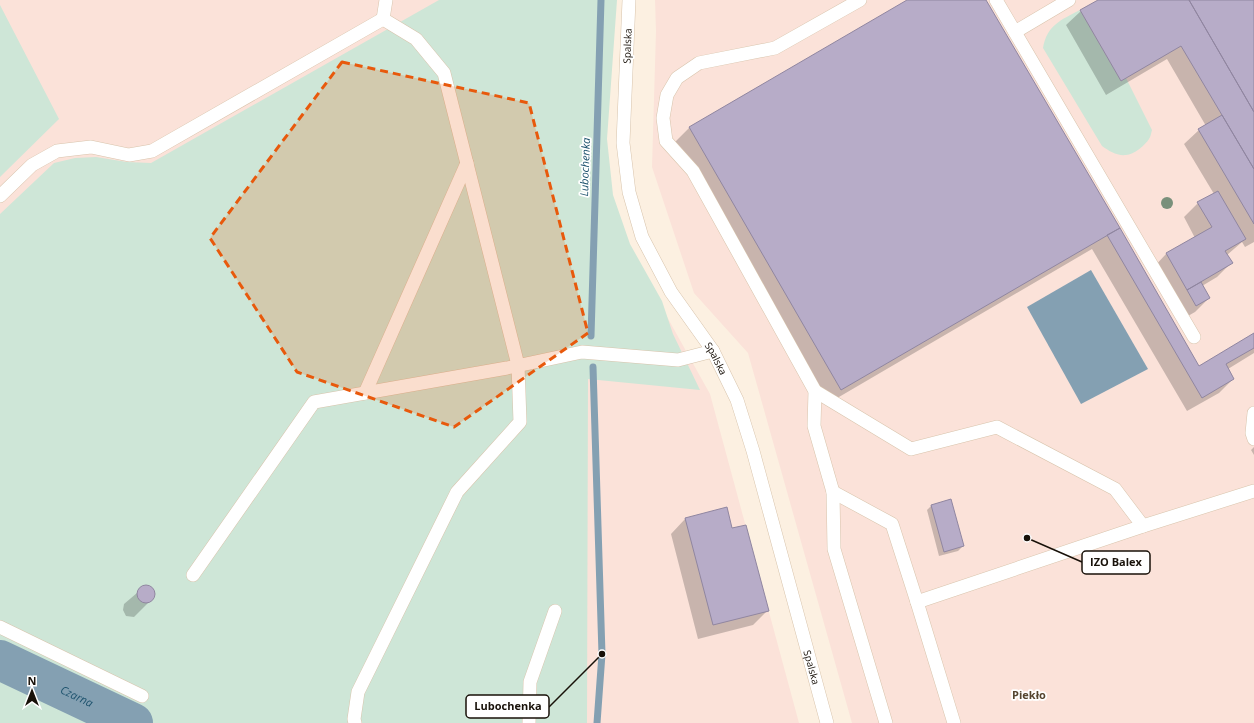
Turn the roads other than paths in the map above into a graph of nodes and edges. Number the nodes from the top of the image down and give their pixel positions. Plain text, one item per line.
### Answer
1 (386, 0) edge
2 (628, 0) edge
3 (860, 0) edge
4 (996, 0) edge
5 (1069, 0) edge
6 (383, 19) junction
7 (1015, 32) junction
8 (467, 163) junction
9 (0, 196) edge
10 (1194, 337) dead end
11 (713, 352) junction
12 (518, 365) junction
13 (815, 391) junction
14 (365, 392) junction
15 (1254, 413) edge
16 (1254, 439) edge
17 (1254, 491) edge
18 (833, 492) junction
19 (1143, 526) junction
20 (193, 575) dead end
21 (917, 602) junction
22 (556, 611) dead end
23 (0, 627) edge
24 (142, 696) dead end
25 (355, 723) edge
26 (530, 723) edge
27 (827, 723) edge
28 (886, 723) edge
29 (954, 723) edge

1 - 6 lane
2 - 11 lane, Spalska
3 - 13 lane
4 - 7 lane
5 - 7 lane
6 - 8 lane
6 - 9 lane
7 - 10 lane
8 - 12 lane
8 - 14 lane
11 - 12 lane
11 - 27 lane, Spalska
12 - 14 lane
12 - 25 lane
13 - 18 lane
13 - 19 lane
14 - 20 lane
15 - 16 lane
17 - 19 lane
18 - 21 lane
18 - 28 lane
19 - 21 lane
21 - 29 lane
22 - 26 lane
23 - 24 lane

